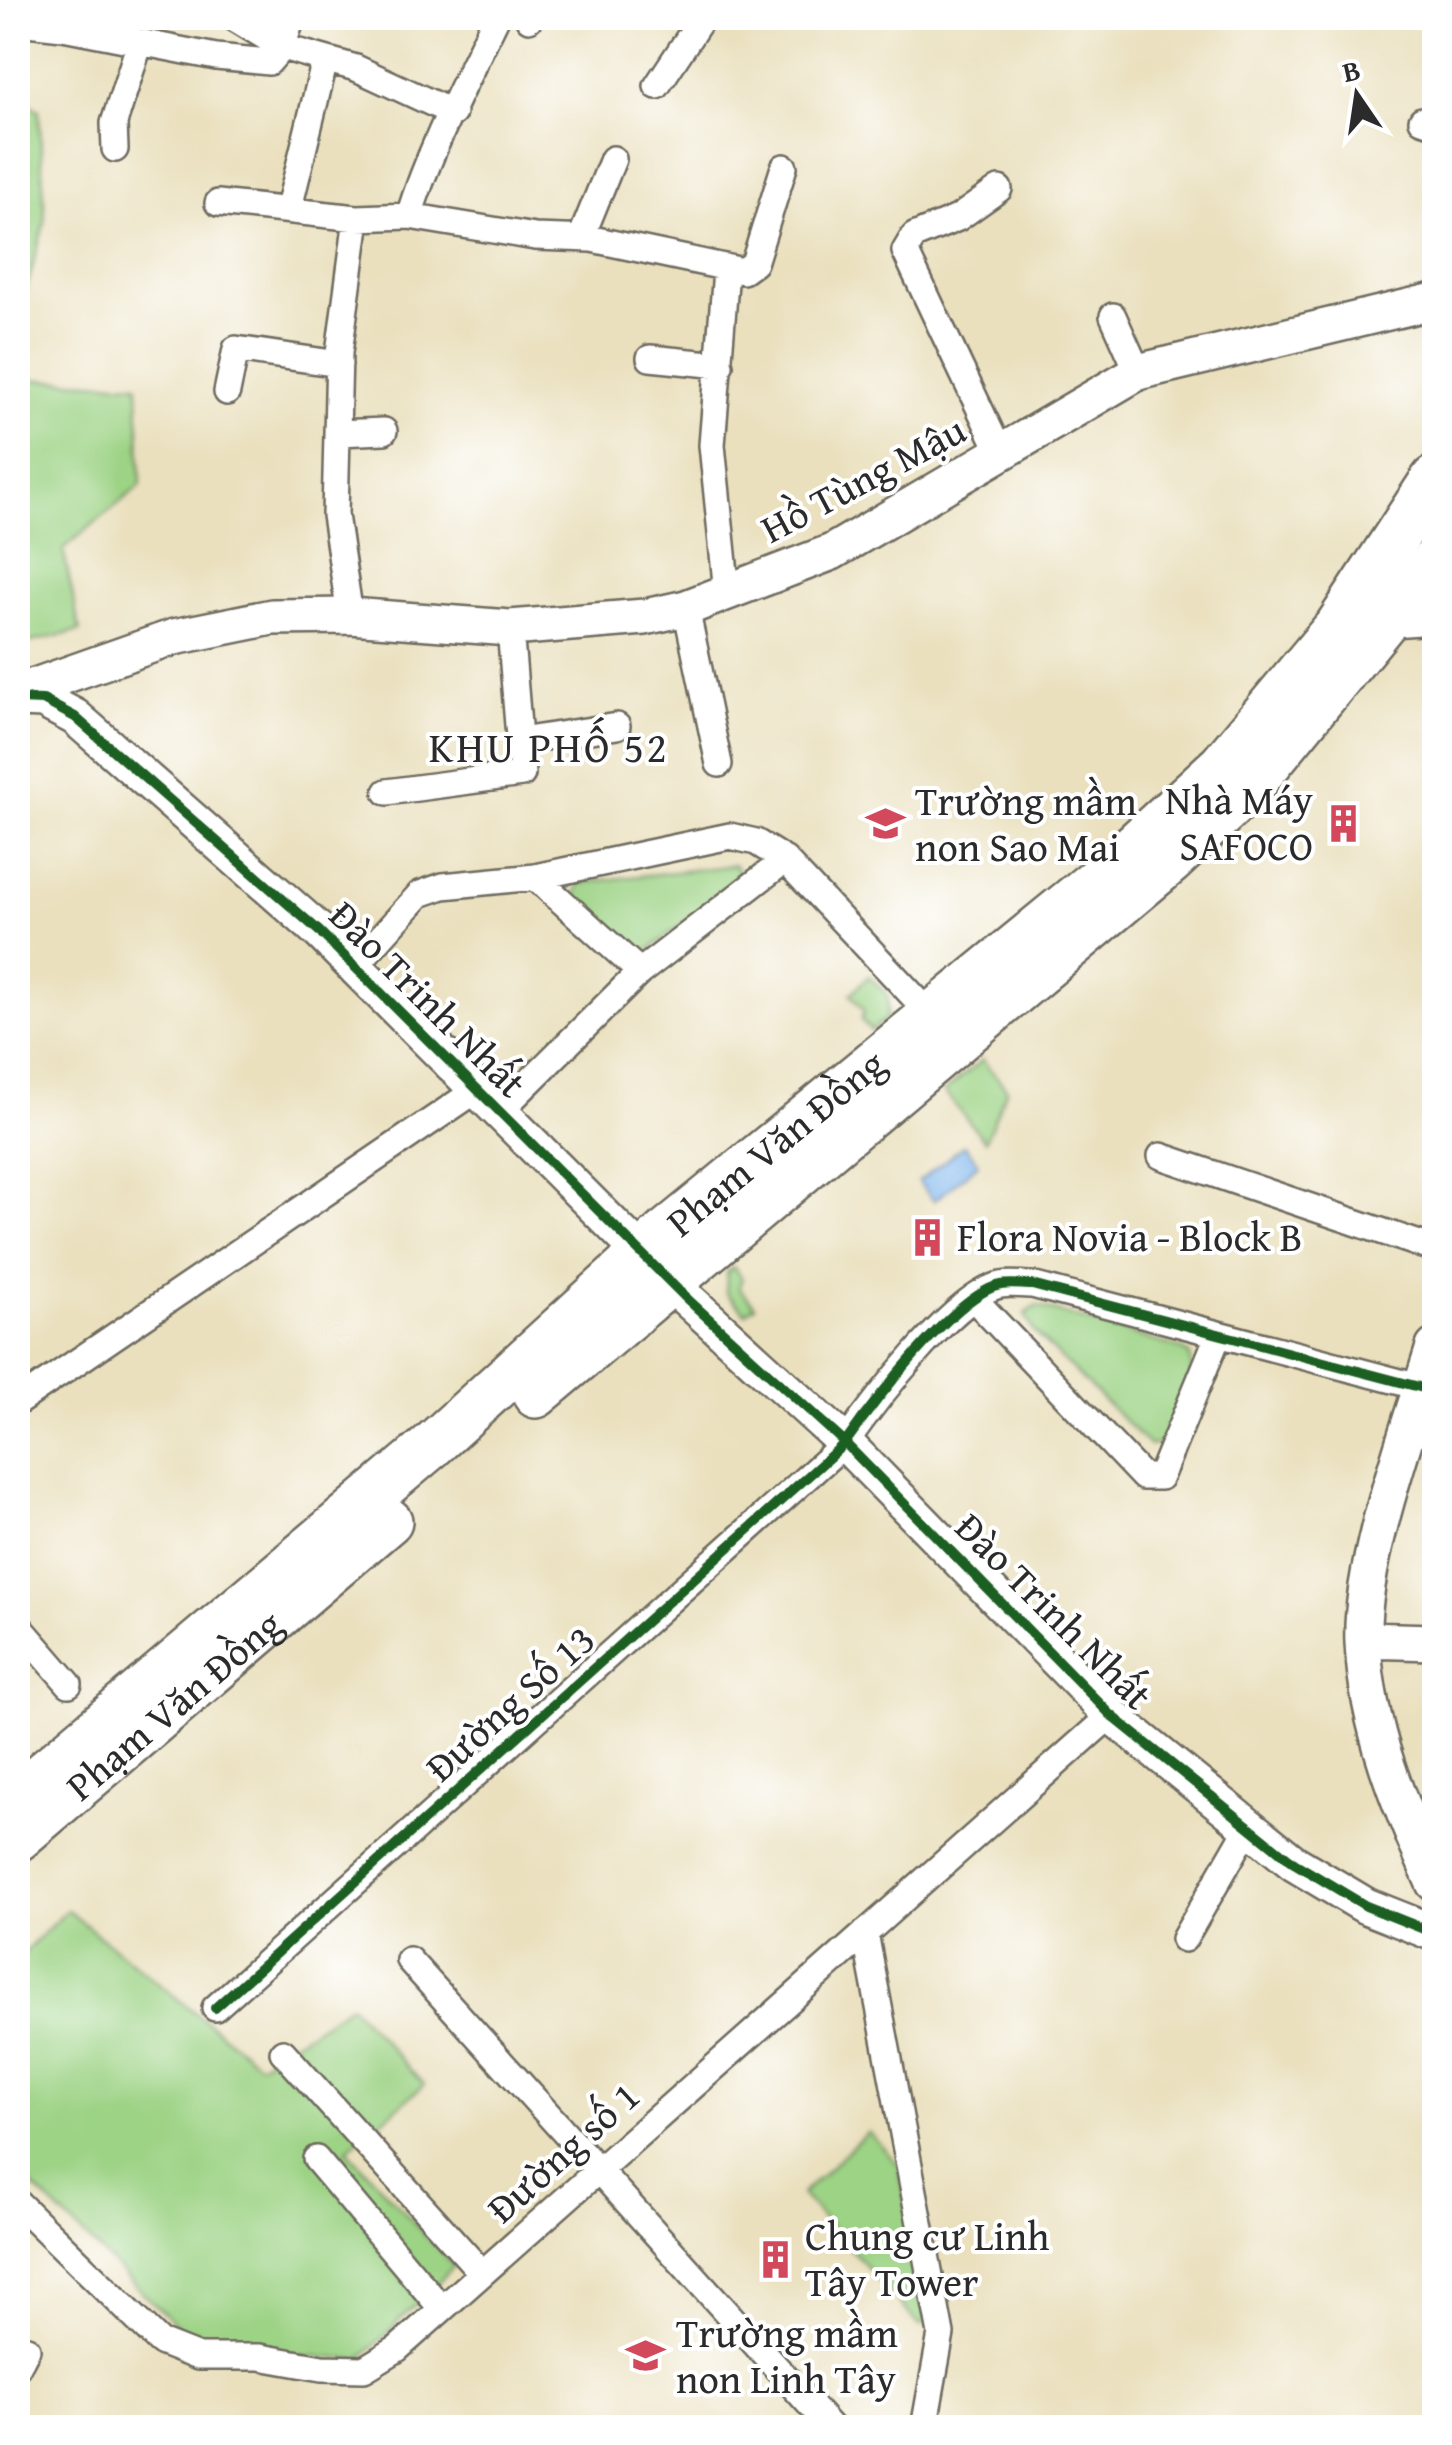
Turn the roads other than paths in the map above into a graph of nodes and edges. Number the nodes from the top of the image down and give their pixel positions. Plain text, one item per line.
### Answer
1 (234, 18) edge
2 (292, 18) edge
3 (496, 18) edge
4 (702, 18) edge
5 (18, 22) edge
6 (66, 22) edge
7 (140, 42) junction
8 (282, 47) junction
9 (325, 60) junction
10 (656, 86) dead end
11 (452, 112) junction
12 (115, 149) dead end
13 (613, 159) dead end
14 (784, 166) dead end
15 (999, 189) dead end
16 (218, 203) dead end
17 (289, 208) junction
18 (409, 216) junction
19 (357, 218) junction
20 (581, 238) junction
21 (726, 270) junction
22 (1434, 301) edge
23 (1114, 316) dead end
24 (650, 358) dead end
25 (339, 364) junction
26 (720, 365) junction
27 (1138, 372) junction
28 (228, 392) dead end
29 (384, 432) dead end
30 (338, 433) junction
31 (1001, 454) junction
32 (1429, 500) edge
33 (1434, 561) edge
34 (727, 592) junction
35 (686, 608) junction
36 (350, 616) junction
37 (1413, 617) edge
38 (510, 628) junction
39 (18, 695) edge
40 (617, 726) dead end
41 (520, 741) junction
42 (719, 764) dead end
43 (387, 792) dead end
44 (785, 860) junction
45 (535, 876) junction
46 (355, 966) junction
47 (640, 972) junction
48 (934, 1017) junction
49 (489, 1100) junction
50 (1161, 1156) dead end
51 (1434, 1249) edge
52 (656, 1266) junction
53 (975, 1300) junction
54 (1218, 1336) junction
55 (1434, 1349) edge
56 (1422, 1388) junction
57 (18, 1402) edge
58 (845, 1443) junction
59 (18, 1625) edge
60 (1363, 1640) junction
61 (1434, 1642) edge
62 (69, 1684) dead end
63 (1111, 1715) junction
64 (18, 1795) edge
65 (1248, 1828) junction
66 (18, 1838) edge
67 (1434, 1884) edge
68 (865, 1933) junction
69 (1434, 1933) edge
70 (1184, 1939) dead end
71 (409, 1960) dead end
72 (216, 2008) dead end
73 (282, 2052) dead end
74 (316, 2159) dead end
75 (596, 2172) junction
76 (18, 2203) edge
77 (482, 2274) junction
78 (442, 2309) junction
79 (831, 2428) edge
80 (924, 2428) edge

1 - 8 street
2 - 8 street
3 - 11 street
4 - 10 street
5 - 6 street
6 - 7 street
7 - 8 street
7 - 12 street
8 - 9 street
9 - 11 street
9 - 17 street
11 - 18 street
13 - 20 street
14 - 21 street
15 - 31 street
16 - 17 street
17 - 19 street
18 - 19 street
18 - 20 street
19 - 25 street
20 - 21 street
21 - 26 street
22 - 27 street, Hồ Tùng Mậu
23 - 27 street
24 - 26 street
25 - 28 street
25 - 30 street
26 - 34 street
27 - 31 street, Hồ Tùng Mậu
29 - 30 street
30 - 36 street
31 - 34 street, Hồ Tùng Mậu
32 - 48 highway, Phạm Văn Đồng
33 - 37 highway, Phạm Văn Đồng
34 - 35 street, Hồ Tùng Mậu
35 - 38 street, Hồ Tùng Mậu
35 - 42 street
36 - 38 street, Hồ Tùng Mậu
36 - 39 street, Hồ Tùng Mậu
37 - 52 highway, Phạm Văn Đồng
38 - 41 street
39 - 46 street, Đào Trinh Nhất
40 - 41 street
41 - 43 street
44 - 45 street
44 - 47 street
44 - 48 street
45 - 46 street
45 - 47 street
46 - 49 street, Đào Trinh Nhất
47 - 49 street
48 - 52 highway, Phạm Văn Đồng
49 - 52 street, Đào Trinh Nhất
49 - 57 street
50 - 51 street
52 - 58 street, Đào Trinh Nhất
52 - 64 highway, Phạm Văn Đồng
52 - 66 highway, Phạm Văn Đồng
53 - 54 street
53 - 54 street
53 - 58 street, Đường Số 13
54 - 56 street
55 - 56 street
56 - 60 street
58 - 63 street, Đào Trinh Nhất
58 - 72 street, Đường Số 13
59 - 62 street
60 - 61 street
60 - 67 street
63 - 65 street, Đào Trinh Nhất
63 - 68 street, Đường số 1
65 - 69 street, Đào Trinh Nhất
65 - 70 street
68 - 75 street, Đường số 1
68 - 80 street
71 - 75 street
73 - 77 street
74 - 78 street
75 - 77 street, Đường số 1
75 - 79 street
76 - 78 street, Đường số 1
77 - 78 street, Đường số 1

